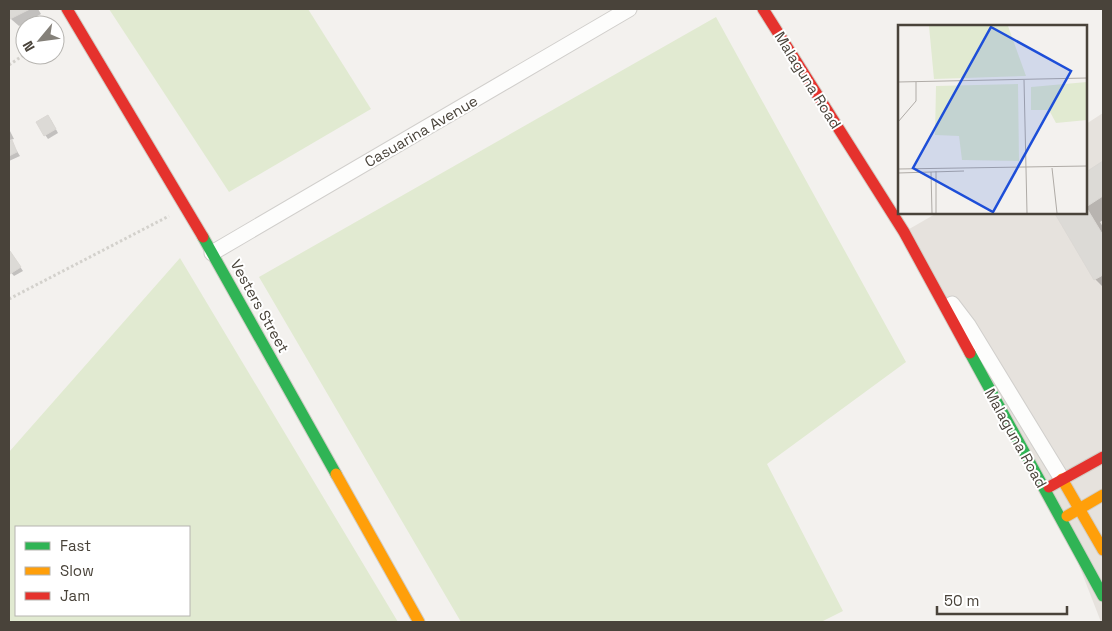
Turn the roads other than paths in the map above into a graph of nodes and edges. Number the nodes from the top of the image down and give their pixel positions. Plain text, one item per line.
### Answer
1 (67, 9) edge
2 (629, 9) edge
3 (763, 9) edge
4 (212, 253) junction
5 (930, 281) junction
6 (1103, 457) edge
7 (1062, 479) junction
8 (1045, 489) junction
9 (1103, 495) edge
10 (1080, 509) junction
11 (1061, 519) junction
12 (1103, 550) edge
13 (1103, 596) edge
14 (419, 622) edge

1 - 4 street, Vesters Street
2 - 4 street, Casuarina Avenue
3 - 5 street, Malaguna Road
4 - 14 street, Vesters Street
5 - 7 street, Malaguna Road
5 - 8 street, Malaguna Road
6 - 7 street
7 - 8 street
7 - 10 street, Malaguna Road
8 - 11 street, Malaguna Road
9 - 10 street
10 - 11 street
10 - 12 street, Malaguna Road
11 - 13 street, Malaguna Road

